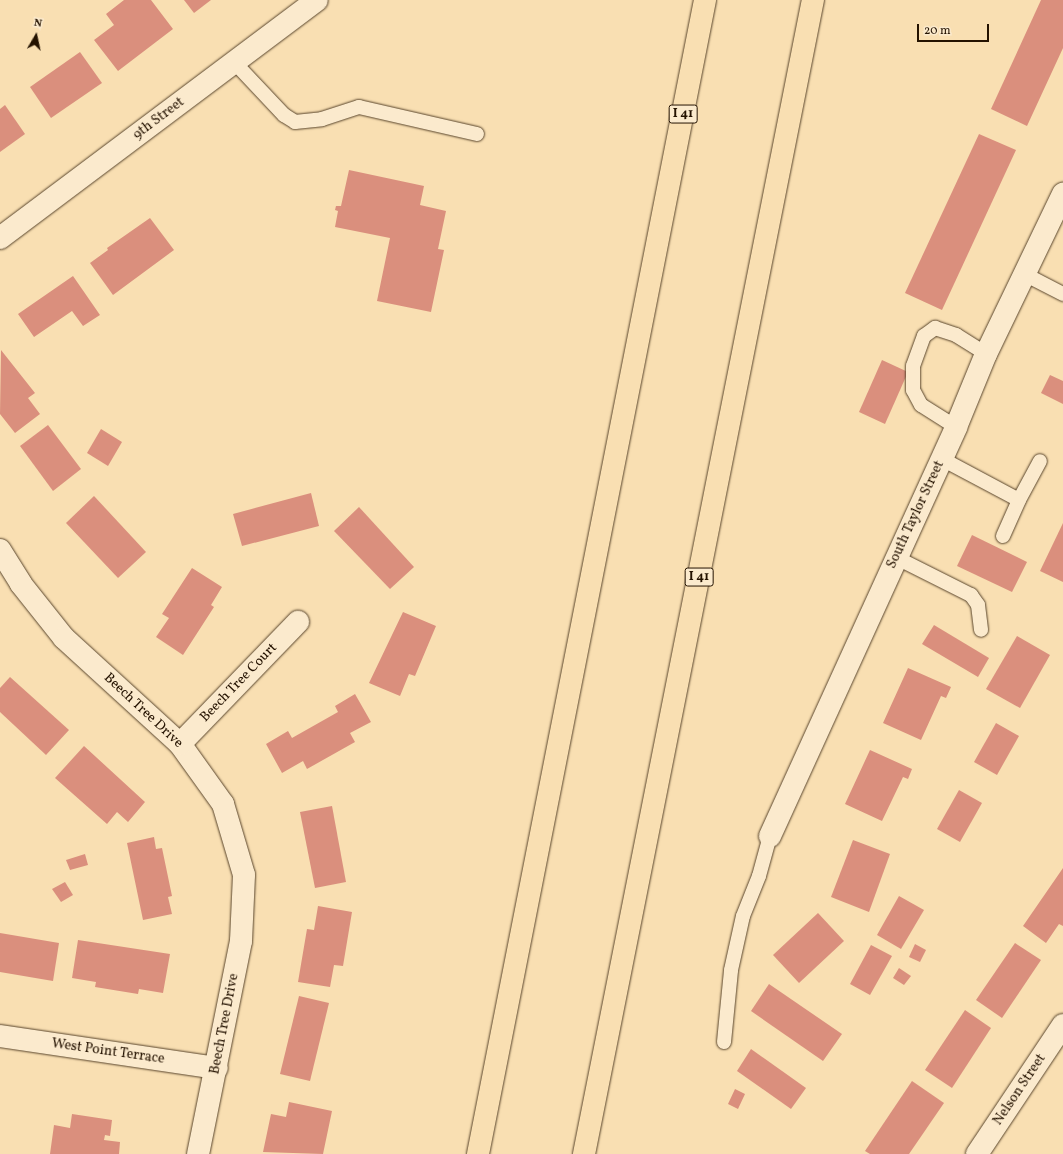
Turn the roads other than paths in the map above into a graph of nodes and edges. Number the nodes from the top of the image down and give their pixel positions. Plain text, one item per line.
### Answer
1 (317, 0) edge
2 (705, 0) edge
3 (813, 0) edge
4 (234, 62) junction
5 (477, 134) dead end
6 (1063, 194) edge
7 (0, 238) edge
8 (1026, 275) junction
9 (1063, 294) edge
10 (986, 354) junction
11 (956, 427) junction
12 (942, 459) junction
13 (1040, 461) dead end
14 (1019, 500) junction
15 (1003, 536) dead end
16 (0, 550) edge
17 (897, 558) junction
18 (298, 622) dead end
19 (981, 630) dead end
20 (180, 744) junction
21 (770, 836) joint
22 (1063, 1025) edge
23 (0, 1036) edge
24 (724, 1042) dead end
25 (217, 1068) junction
26 (198, 1154) edge
27 (478, 1154) edge
28 (584, 1154) edge
29 (976, 1154) edge

1 - 4 street, 9th Street
2 - 27 highway, I 41
3 - 28 highway, I 41
4 - 5 lane
4 - 7 street, 9th Street
6 - 8 street, South Taylor Street
8 - 9 lane
8 - 10 street, South Taylor Street
10 - 11 street, South Taylor Street
10 - 11 lane
11 - 12 street, South Taylor Street
12 - 14 lane
12 - 17 street, South Taylor Street
13 - 14 lane
14 - 15 lane
16 - 20 street, Beech Tree Drive
17 - 19 lane
17 - 21 street, South Taylor Street
18 - 20 street, Beech Tree Court
20 - 25 street, Beech Tree Drive
21 - 24 lane
22 - 29 street, Nelson Street
23 - 25 street, West Point Terrace
25 - 26 street, Beech Tree Drive

